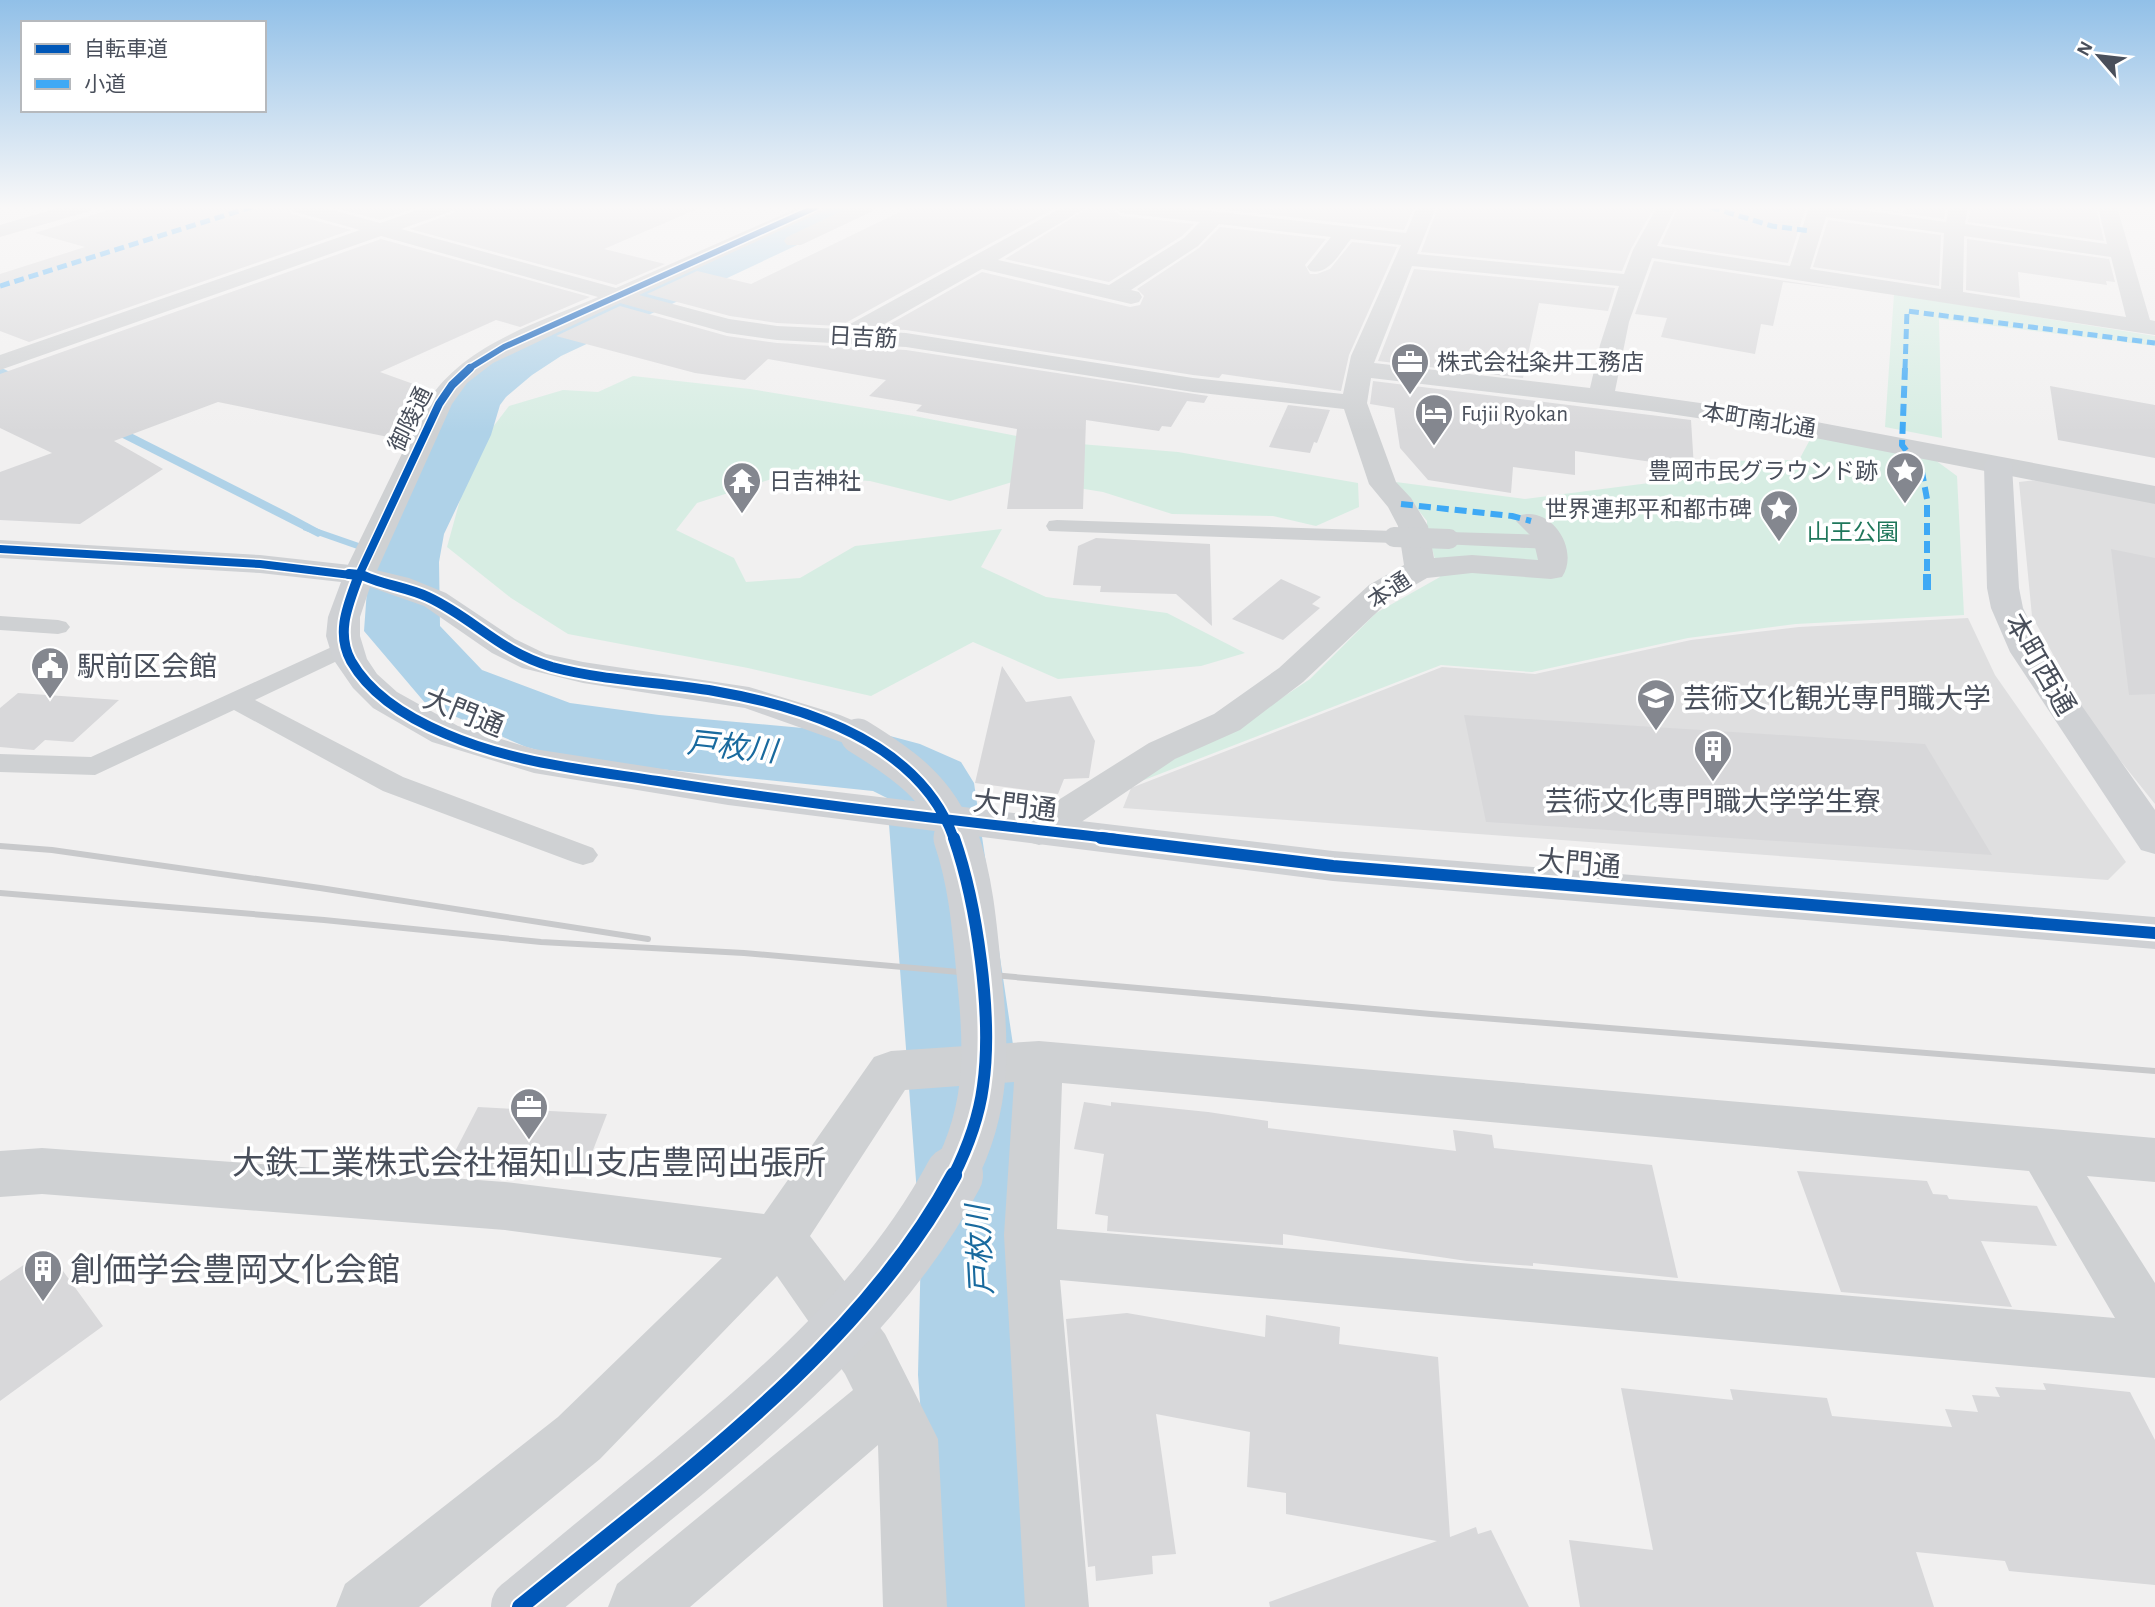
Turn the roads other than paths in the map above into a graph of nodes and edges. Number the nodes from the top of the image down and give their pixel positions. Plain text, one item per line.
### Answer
1 (233, 282) edge
2 (565, 282) edge
3 (653, 282) edge
4 (943, 282) edge
5 (1066, 282) edge
6 (1139, 282) edge
7 (1396, 282) edge
8 (1630, 282) edge
9 (1852, 282) edge
10 (1952, 282) edge
11 (2131, 282) edge
12 (678, 295) dead end
13 (620, 297) junction
14 (1952, 297) junction
15 (650, 306) junction
16 (2148, 327) edge
17 (846, 336) junction
18 (0, 363) edge
19 (1360, 369) junction
20 (1601, 397) junction
21 (1354, 402) junction
22 (1998, 465) junction
23 (2155, 495) edge
24 (1057, 526) dead end
25 (1540, 531) joint
26 (0, 549) edge
27 (1420, 569) junction
28 (359, 575) junction
29 (0, 623) edge
30 (58, 627) dead end
31 (347, 647) junction
32 (236, 701) junction
33 (0, 763) edge
34 (1039, 831) junction
35 (2155, 840) edge
36 (583, 855) dead end
37 (2155, 933) edge
38 (1039, 1061) junction
39 (2043, 1151) junction
40 (2155, 1160) edge
41 (0, 1174) edge
42 (777, 1240) junction
43 (1032, 1252) junction
44 (2155, 1334) edge
45 (2155, 1350) edge
46 (888, 1399) junction
47 (368, 1607) edge
48 (520, 1607) edge
49 (639, 1607) edge
50 (915, 1607) edge
51 (1057, 1607) edge

1 - 18 street
2 - 13 street, 日吉筋
3 - 13 street, 御陵通
4 - 17 street
5 - 6 street
7 - 19 street, 本通
8 - 20 street
9 - 14 street
10 - 14 street
11 - 16 street
12 - 15 street
13 - 15 street, 日吉筋
13 - 28 street, 御陵通
14 - 16 street
15 - 17 street, 日吉筋
17 - 21 street, 日吉筋
19 - 20 street, 本町南北通
19 - 21 street, 本通
20 - 22 street, 本町南北通
21 - 27 street, 本通
22 - 23 street, 本町南北通
22 - 35 street, 本町西通
24 - 25 lane, bridge
25 - 27 street
26 - 28 street
27 - 34 street, 本通
28 - 31 street, 大門通
28 - 48 street, bridge
29 - 30 lane
31 - 32 lane
31 - 34 street, 大門通
32 - 33 lane
32 - 36 lane
34 - 37 street, 大門通
38 - 39 street
38 - 42 street
38 - 43 street
39 - 40 street
39 - 44 street
41 - 42 street
42 - 46 street
42 - 47 street
43 - 45 street
43 - 51 street
46 - 49 street
46 - 50 street

